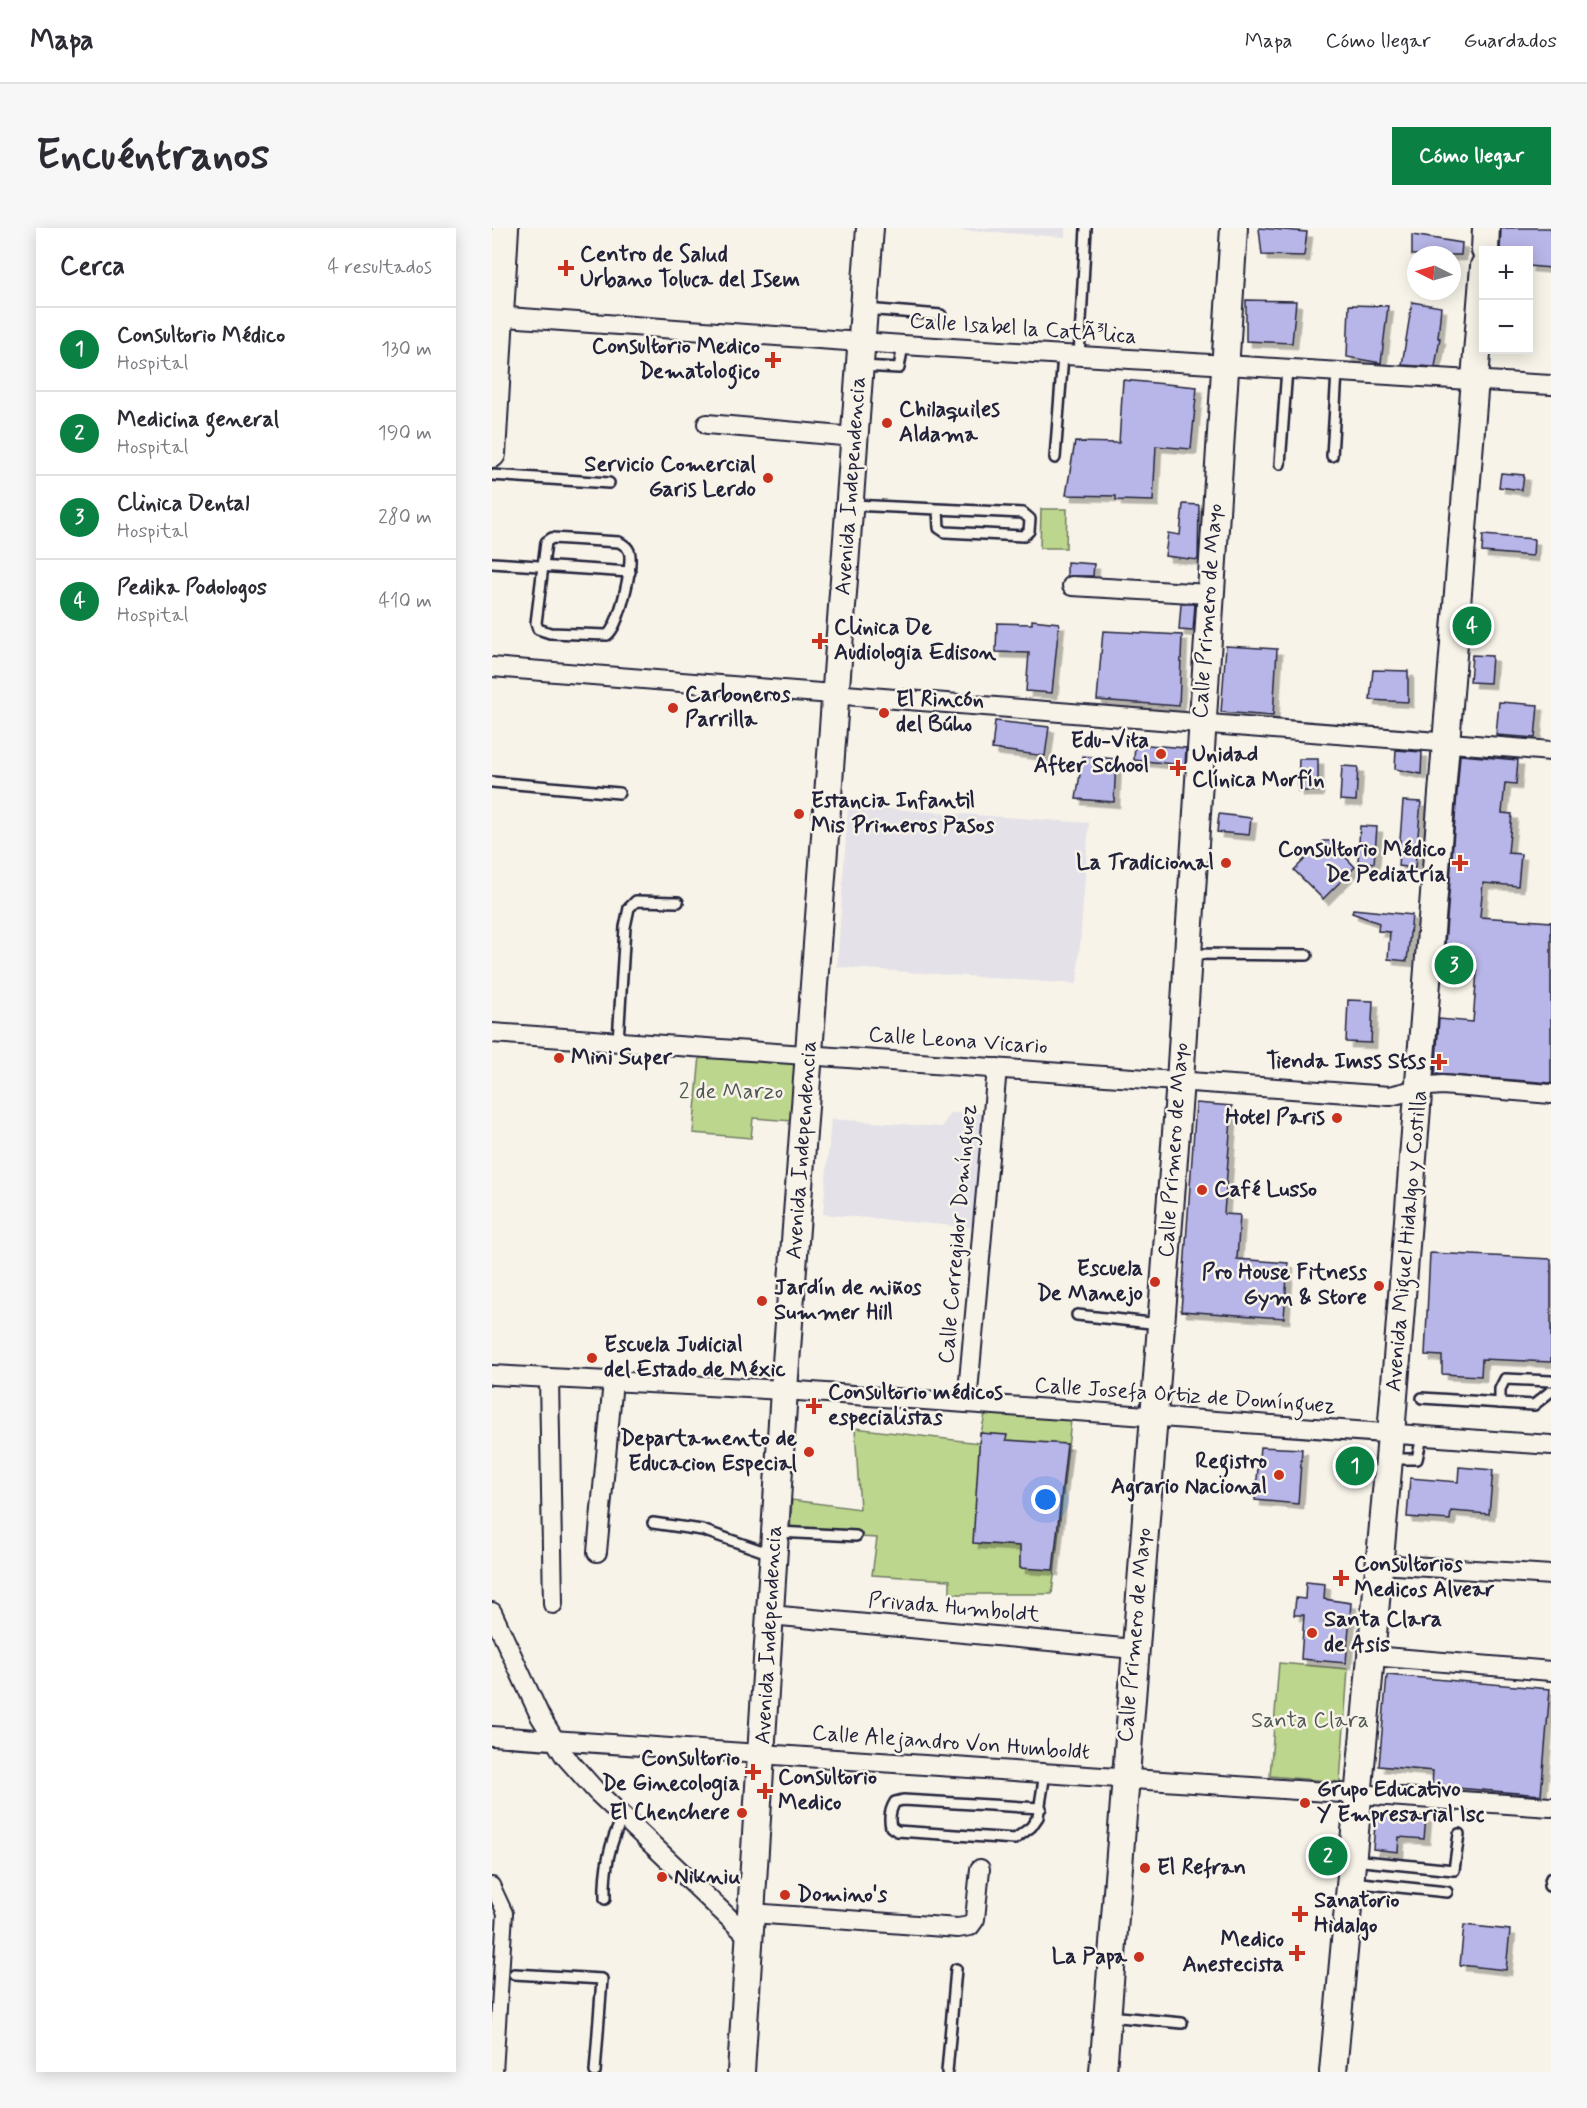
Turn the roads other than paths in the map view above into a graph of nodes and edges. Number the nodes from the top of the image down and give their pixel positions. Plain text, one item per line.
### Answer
1 (505, 228) edge
2 (1086, 228) edge
3 (1234, 228) edge
4 (1486, 228) edge
5 (868, 229) edge
6 (1485, 246) edge
7 (1481, 300) edge
8 (864, 309) junction
9 (940, 315) dead end
10 (496, 316) edge
11 (879, 353) junction
12 (1071, 356) junction
13 (1224, 365) junction
14 (1287, 369) junction
15 (1337, 372) junction
16 (1475, 380) junction
17 (1551, 385) edge
18 (707, 424) dead end
19 (846, 437) junction
20 (492, 443) edge
21 (1332, 456) dead end
22 (1055, 458) dead end
23 (1280, 464) dead end
24 (492, 475) edge
25 (609, 483) dead end
26 (850, 504) junction
27 (938, 510) junction
28 (492, 563) edge
29 (542, 566) junction
30 (630, 572) junction
31 (1072, 586) dead end
32 (1209, 594) junction
33 (492, 667) edge
34 (836, 693) junction
35 (1201, 723) junction
36 (1444, 743) junction
37 (1551, 751) edge
38 (492, 782) edge
39 (619, 793) dead end
40 (678, 902) dead end
41 (1188, 954) junction
42 (1307, 955) dead end
43 (492, 1033) edge
44 (618, 1041) junction
45 (810, 1054) junction
46 (996, 1068) junction
47 (1180, 1081) junction
48 (1419, 1088) junction
49 (1551, 1094) edge
50 (1077, 1315) dead end
51 (1160, 1324) junction
52 (492, 1375) edge
53 (549, 1378) junction
54 (613, 1381) junction
55 (1551, 1381) edge
56 (784, 1390) junction
57 (1551, 1391) edge
58 (1422, 1398) dead end
59 (968, 1403) junction
60 (1500, 1403) junction
61 (1153, 1417) junction
62 (1551, 1445) edge
63 (1390, 1447) junction
64 (653, 1522) dead end
65 (856, 1536) dead end
66 (775, 1544) junction
67 (597, 1552) dead end
68 (1380, 1563) junction
69 (1551, 1575) edge
70 (553, 1604) dead end
71 (492, 1612) edge
72 (770, 1615) junction
73 (1134, 1649) junction
74 (1372, 1656) junction
75 (1551, 1671) edge
76 (492, 1736) edge
77 (553, 1740) junction
78 (762, 1755) junction
79 (1045, 1773) junction
80 (1124, 1778) junction
81 (1359, 1795) junction
82 (1551, 1807) edge
83 (1041, 1808) junction
84 (623, 1817) junction
85 (1459, 1834) dead end
86 (980, 1869) dead end
87 (1352, 1871) junction
88 (492, 1885) edge
89 (1447, 1892) dead end
90 (604, 1899) dead end
91 (752, 1913) junction
92 (751, 1939) junction
93 (956, 1969) dead end
94 (514, 1974) dead end
95 (1107, 2016) junction
96 (1182, 2023) dead end
97 (495, 2072) edge
98 (595, 2072) edge
99 (741, 2072) edge
100 (947, 2072) edge
101 (1103, 2072) edge
102 (1333, 2072) edge

1 - 10 main road
2 - 12 lane
3 - 13 main road, Calle Primero de Mayo
4 - 6 main road
5 - 8 main road, Avenida Independencia
7 - 16 main road, Avenida Miguel Hidalgo y Costilla
8 - 9 lane
8 - 11 main road, Avenida Independencia
10 - 11 street, Calle Isabel la CatÃ³lica
10 - 20 main road
11 - 12 street, Calle Isabel la CatÃ³lica
11 - 19 main road, Avenida Independencia
12 - 13 street, Calle Isabel la CatÃ³lica
12 - 22 lane
13 - 14 street, Calle Isabel la CatÃ³lica
13 - 32 main road, Calle Primero de Mayo
14 - 15 street, Calle Isabel la CatÃ³lica
14 - 23 lane
15 - 16 street, Calle Isabel la CatÃ³lica
15 - 21 lane
16 - 17 street, Calle Isabel la CatÃ³lica
16 - 36 main road, Avenida Miguel Hidalgo y Costilla
18 - 19 street
19 - 26 main road, Avenida Independencia
24 - 25 lane
26 - 27 lane
26 - 34 main road, Avenida Independencia
27 - 27 lane
28 - 29 lane
29 - 30 lane
29 - 30 lane
29 - 30 lane
31 - 32 street
32 - 35 main road, Calle Primero de Mayo
33 - 34 street
34 - 35 street
34 - 45 main road, Avenida Independencia
35 - 36 street
35 - 41 main road, Calle Primero de Mayo
36 - 37 street
36 - 48 main road, Avenida Miguel Hidalgo y Costilla
38 - 39 lane
40 - 44 lane
41 - 42 lane
41 - 47 main road, Calle Primero de Mayo
43 - 44 street, Calle Leona Vicario
44 - 45 street, Calle Leona Vicario
45 - 46 street, Calle Leona Vicario
45 - 56 main road, Avenida Independencia
46 - 47 street, Calle Leona Vicario
46 - 59 street, Calle Corregidor Domínguez
47 - 48 street, Calle Leona Vicario
47 - 51 main road, Calle Primero de Mayo
48 - 49 street, Calle Leona Vicario
48 - 63 main road, Avenida Miguel Hidalgo y Costilla
50 - 51 lane
51 - 61 main road, Calle Primero de Mayo
52 - 53 street, Calle Josefa Ortiz de Domínguez
53 - 54 street, Calle Josefa Ortiz de Domínguez
53 - 70 street
54 - 56 street, Calle Josefa Ortiz de Domínguez
54 - 67 street
55 - 60 lane
56 - 59 street, Calle Josefa Ortiz de Domínguez
56 - 66 main road, Avenida Independencia
57 - 60 lane
58 - 60 lane
59 - 61 street, Calle Josefa Ortiz de Domínguez
61 - 63 street, Calle Josefa Ortiz de Domínguez
61 - 73 main road, Calle Primero de Mayo
62 - 63 street, Calle Josefa Ortiz de Domínguez
63 - 68 main road, Avenida Miguel Hidalgo y Costilla
64 - 66 lane
65 - 66 lane
66 - 72 main road, Avenida Independencia
68 - 69 street
68 - 74 main road, Avenida Miguel Hidalgo y Costilla
71 - 77 street
72 - 73 street, Privada Humboldt
72 - 78 main road, Avenida Independencia
73 - 80 main road, Calle Primero de Mayo
74 - 75 street
74 - 81 main road, Avenida Miguel Hidalgo y Costilla
76 - 77 street, Calle Alejandro Von Humboldt
77 - 78 street, Calle Alejandro Von Humboldt
77 - 84 street
78 - 79 street, Calle Alejandro Von Humboldt
78 - 91 main road, Avenida Independencia
79 - 80 street, Calle Alejandro Von Humboldt
79 - 83 lane
80 - 81 street, Calle Alejandro Von Humboldt
80 - 95 main road, Calle Primero de Mayo
81 - 82 street, Calle Alejandro Von Humboldt
81 - 87 main road, Avenida Miguel Hidalgo y Costilla
83 - 83 lane
84 - 90 lane
84 - 92 street
85 - 87 lane
86 - 91 street
87 - 89 lane
87 - 102 main road, Avenida Miguel Hidalgo y Costilla
88 - 97 street
91 - 92 main road, Avenida Independencia
92 - 99 main road, Avenida Independencia
93 - 100 lane
94 - 98 lane
95 - 96 lane
95 - 101 main road, Calle Primero de Mayo

